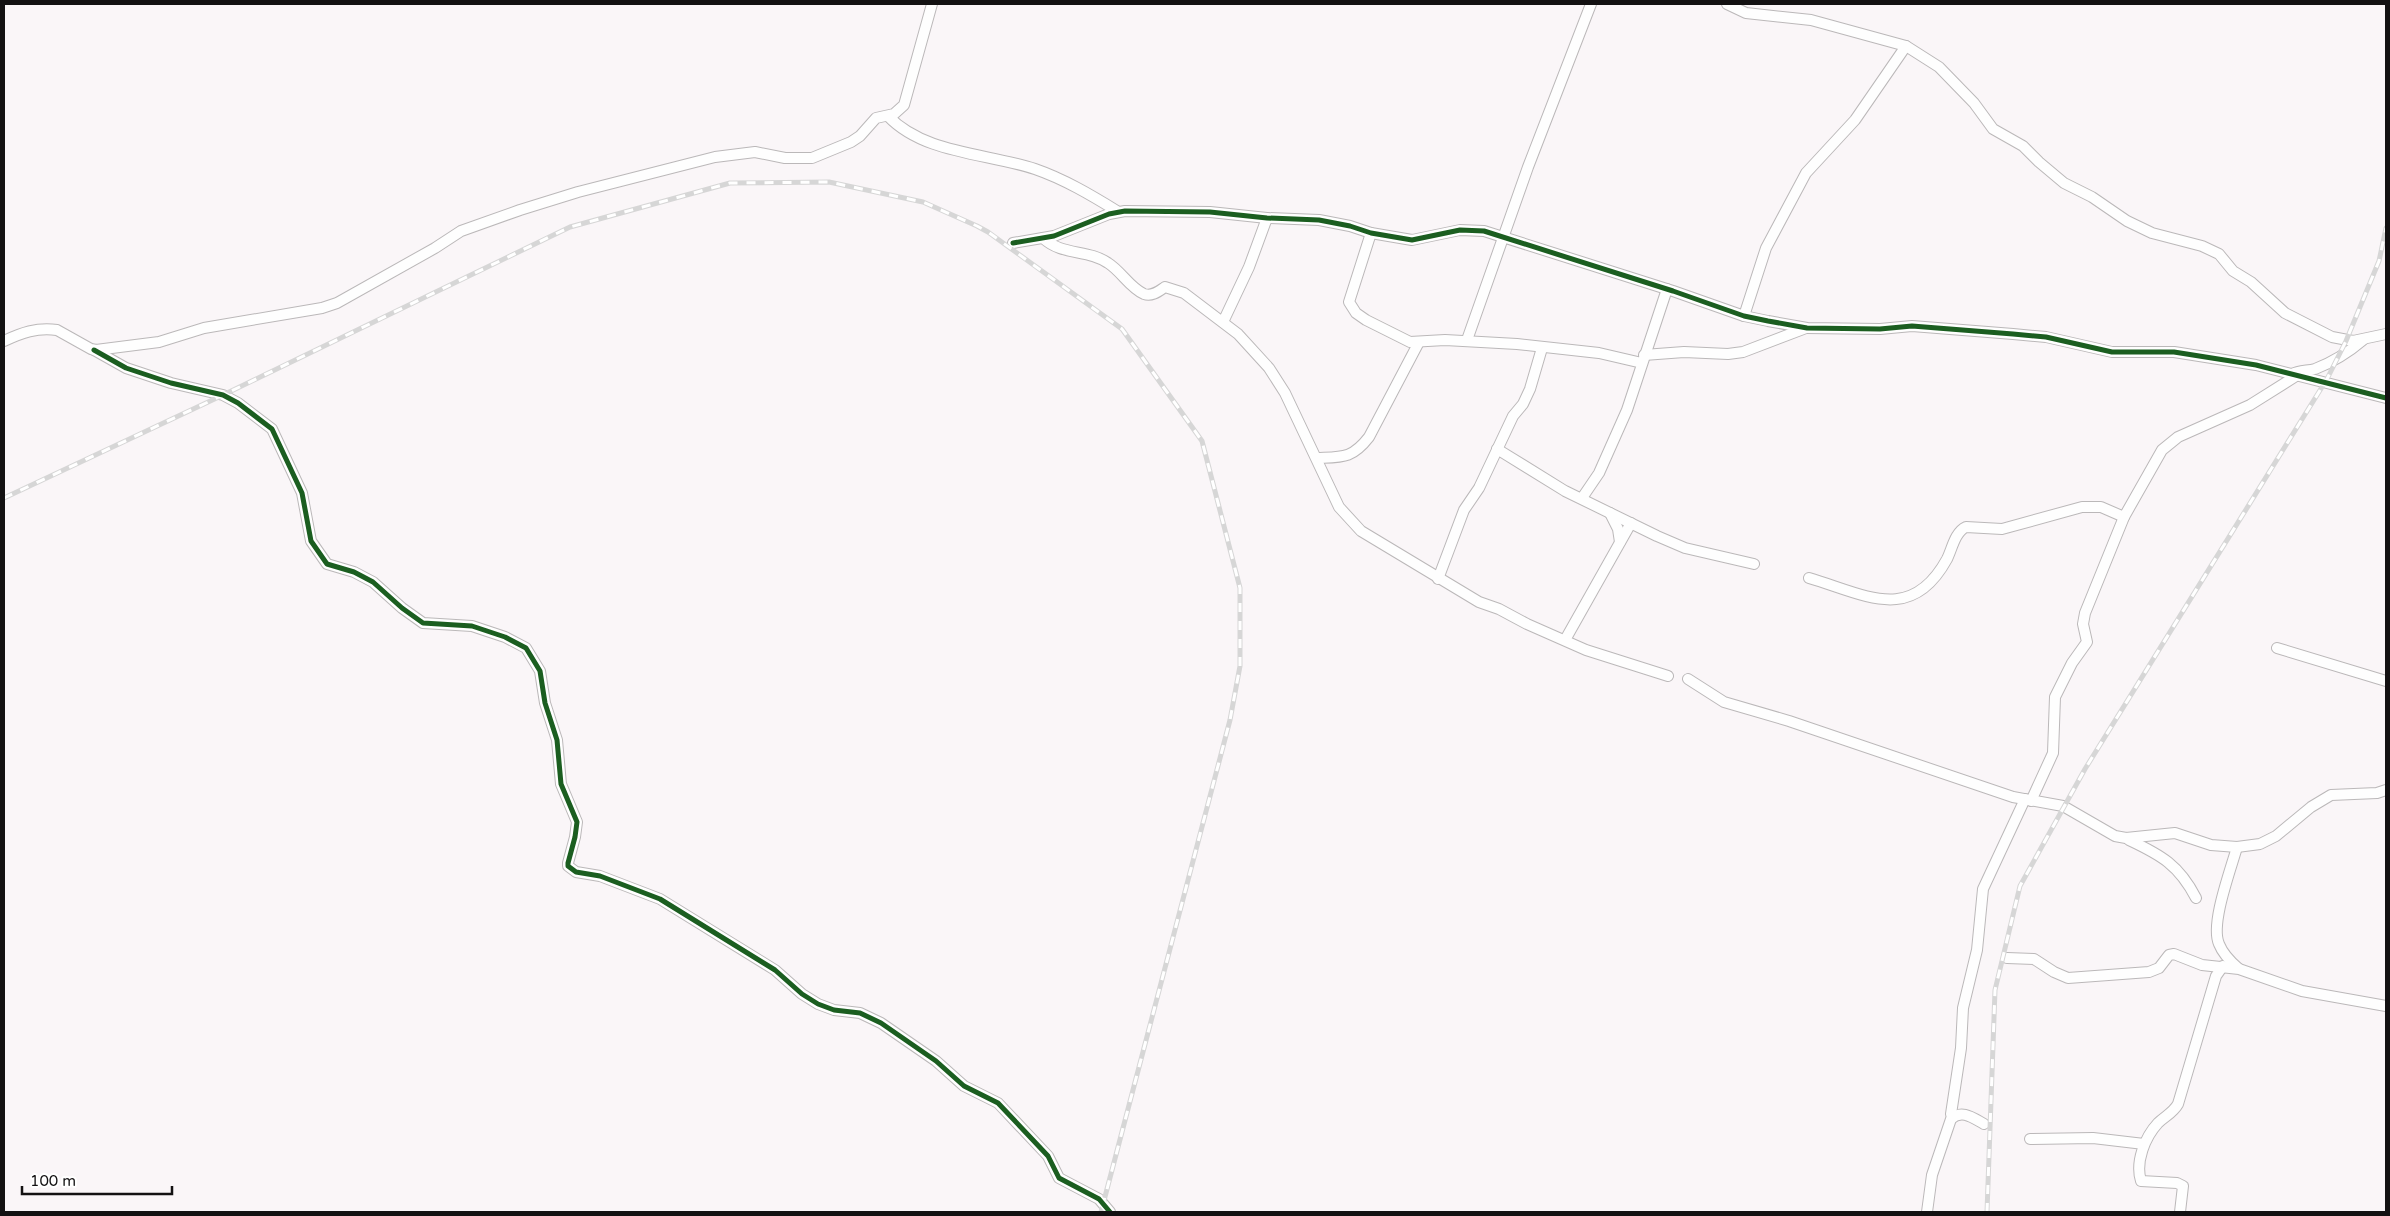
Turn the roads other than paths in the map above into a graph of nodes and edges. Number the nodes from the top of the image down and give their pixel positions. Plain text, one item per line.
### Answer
1 (932, 4) edge
2 (1592, 4) edge
3 (1726, 4) edge
4 (1906, 46) junction
5 (888, 116) junction
6 (1117, 211) junction
7 (1267, 218) junction
8 (1372, 233) junction
9 (1503, 236) junction
10 (1043, 238) junction
11 (1014, 243) dead end
12 (1668, 289) junction
13 (1744, 316) junction
14 (1223, 322) junction
15 (1807, 328) junction
16 (2386, 334) edge
17 (1467, 340) junction
18 (2364, 340) junction
19 (4, 341) edge
20 (1419, 342) junction
21 (1542, 348) junction
22 (94, 350) junction
23 (1643, 359) junction
24 (2293, 375) junction
25 (2386, 398) edge
26 (1497, 448) junction
27 (1317, 458) junction
28 (1582, 498) junction
29 (1610, 512) junction
30 (2124, 517) junction
31 (1630, 523) junction
32 (1620, 542) junction
33 (1754, 564) dead end
34 (1809, 578) dead end
35 (1438, 579) junction
36 (1566, 640) junction
37 (2277, 648) dead end
38 (1668, 676) dead end
39 (1688, 679) dead end
40 (2386, 681) edge
41 (2386, 790) edge
42 (2028, 800) junction
43 (2126, 838) junction
44 (2237, 846) junction
45 (2196, 898) dead end
46 (2006, 958) dead end
47 (2223, 966) junction
48 (2239, 969) junction
49 (2386, 1006) edge
50 (1951, 1114) dead end
51 (1984, 1124) dead end
52 (2030, 1139) dead end
53 (2144, 1144) junction
54 (1110, 1212) edge
55 (1927, 1212) edge
56 (2180, 1212) edge

1 - 5 street
2 - 9 street
3 - 4 street
4 - 13 street
4 - 18 street
5 - 6 street
5 - 22 street
6 - 7 street
6 - 10 street
7 - 8 street
7 - 14 street
8 - 9 street
8 - 20 street
9 - 12 street
9 - 17 street
10 - 11 street
10 - 14 street
12 - 13 street
12 - 23 street
13 - 15 street
14 - 27 street
15 - 23 street
15 - 24 street
16 - 18 street
17 - 20 street
17 - 21 street
18 - 24 street
19 - 22 street
20 - 27 street
21 - 23 street
21 - 26 street
22 - 54 street
23 - 28 street
24 - 25 street
24 - 30 street
26 - 28 street
26 - 35 street
27 - 35 street
28 - 29 street
29 - 31 street
29 - 32 street
30 - 34 street
30 - 42 street
31 - 32 street
31 - 33 street
32 - 36 street
35 - 36 street
36 - 38 street
37 - 40 street
39 - 42 street
41 - 44 street
42 - 43 street
42 - 50 street
43 - 44 street
43 - 45 street
44 - 48 street
46 - 47 street
47 - 48 street
47 - 53 street
48 - 49 street
51 - 55 street
52 - 53 street
53 - 56 street

